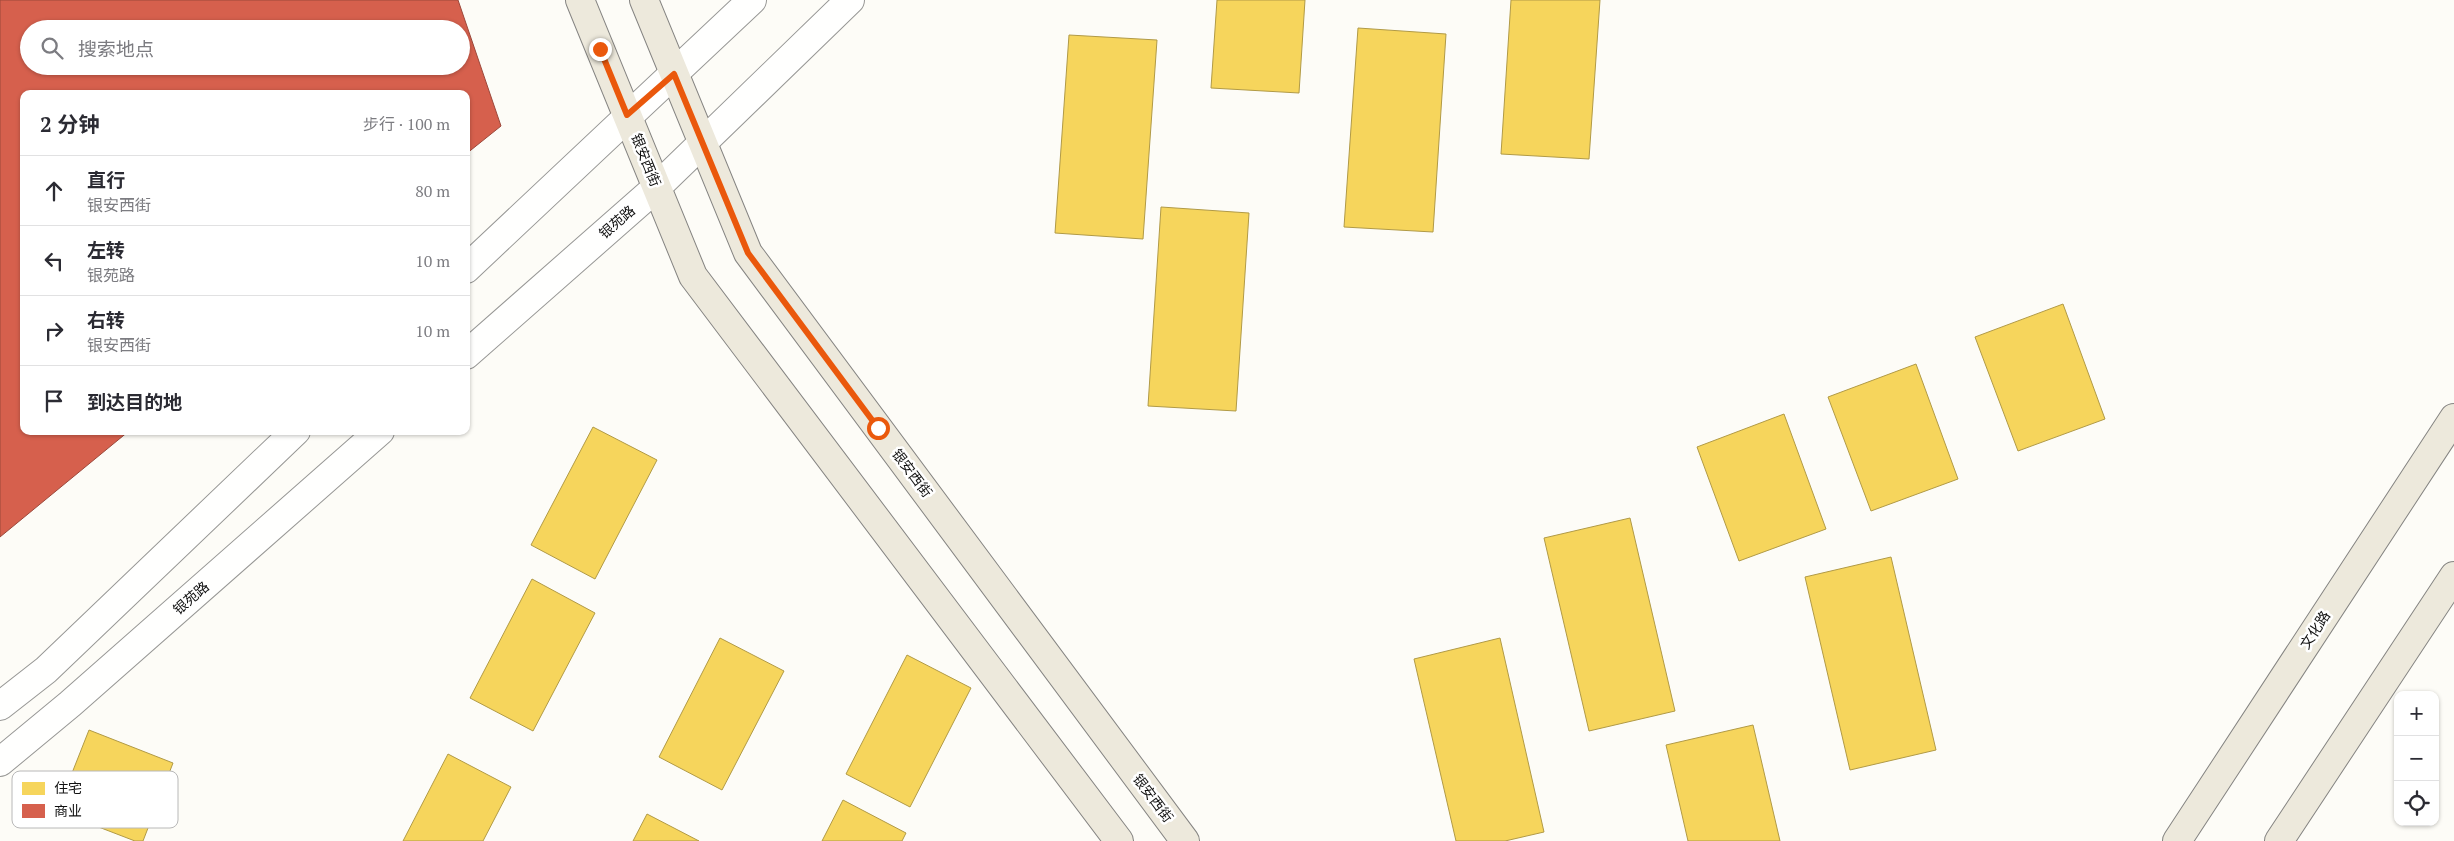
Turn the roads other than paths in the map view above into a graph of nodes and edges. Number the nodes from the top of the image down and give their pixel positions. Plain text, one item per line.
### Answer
1 (580, 0) edge
2 (644, 0) edge
3 (752, 0) edge
4 (850, 0) edge
5 (674, 74) junction
6 (627, 115) junction
7 (702, 142) junction
8 (657, 187) junction
9 (470, 265) edge
10 (470, 351) edge
11 (2454, 418) edge
12 (292, 435) edge
13 (375, 435) edge
14 (2454, 576) edge
15 (0, 706) edge
16 (0, 762) edge
17 (1119, 841) edge
18 (1185, 841) edge
19 (2177, 841) edge
20 (2279, 841) edge

1 - 6 main road, 银安西街
2 - 5 main road, 银安西街
3 - 5 street
4 - 7 street, 银苑路
5 - 6 street
5 - 7 main road, 银安西街
6 - 8 main road, 银安西街
6 - 9 street
7 - 8 street, 银苑路
7 - 18 main road, 银安西街
8 - 10 street, 银苑路
8 - 17 main road, 银安西街
11 - 19 main road, 文化路
12 - 15 street
13 - 16 street, 银苑路
14 - 20 main road

